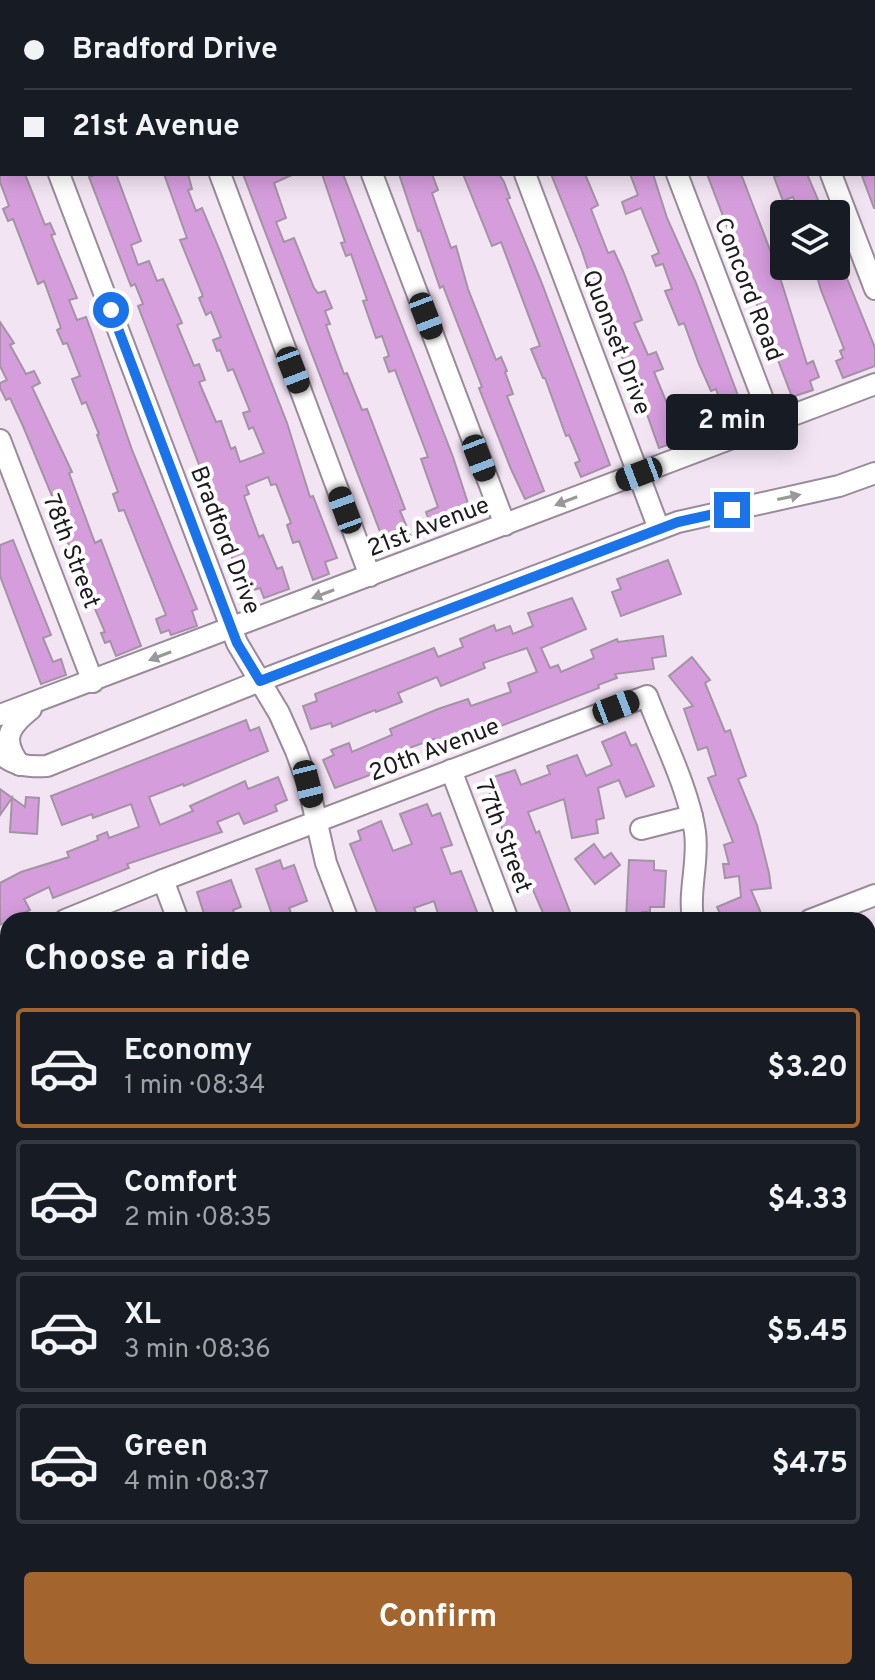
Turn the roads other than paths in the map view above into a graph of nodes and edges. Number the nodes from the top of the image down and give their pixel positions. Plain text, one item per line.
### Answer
1 (60, 176) edge
2 (221, 176) edge
3 (373, 176) edge
4 (526, 176) edge
5 (678, 176) edge
6 (832, 176) edge
7 (875, 289) edge
8 (875, 384) edge
9 (772, 423) junction
10 (0, 440) edge
11 (875, 473) edge
12 (639, 474) junction
13 (505, 525) junction
14 (659, 529) junction
15 (370, 576) junction
16 (233, 628) junction
17 (260, 681) junction
18 (93, 682) junction
19 (40, 702) junction
20 (0, 715) edge
21 (0, 753) edge
22 (20, 765) junction
23 (451, 770) junction
24 (692, 816) junction
25 (318, 821) junction
26 (641, 829) dead end
27 (163, 880) junction
28 (875, 895) edge
29 (85, 912) edge
30 (175, 912) edge
31 (345, 912) edge
32 (505, 912) edge
33 (693, 912) edge
34 (831, 912) edge

1 - 16 street, Bradford Drive
2 - 15 street
3 - 13 street
4 - 12 street, Quonset Drive
5 - 9 street, Concord Road
6 - 7 street
8 - 9 street, 21st Avenue
9 - 12 street, 21st Avenue
10 - 18 street, 78th Street
14 -> 11 street
12 -> 13 street, 21st Avenue
12 - 14 street, Quonset Drive
13 - 15 street, 21st Avenue
14 - 17 street
15 -> 16 street, 21st Avenue
16 - 17 street, Bradford Drive
16 -> 18 street, 21st Avenue
17 - 22 street
17 - 25 street, Bradford Drive
18 - 19 street, 21st Avenue
19 - 20 street, 21st Avenue
19 - 22 street
21 - 22 street
23 - 24 street, 20th Avenue
23 - 25 street, 20th Avenue
23 - 32 street, 77th Street
24 - 26 street
24 - 33 street
25 - 27 street, 20th Avenue
25 - 31 street, Bradford Drive
27 - 29 street, 20th Avenue
27 - 30 street
28 - 34 street

